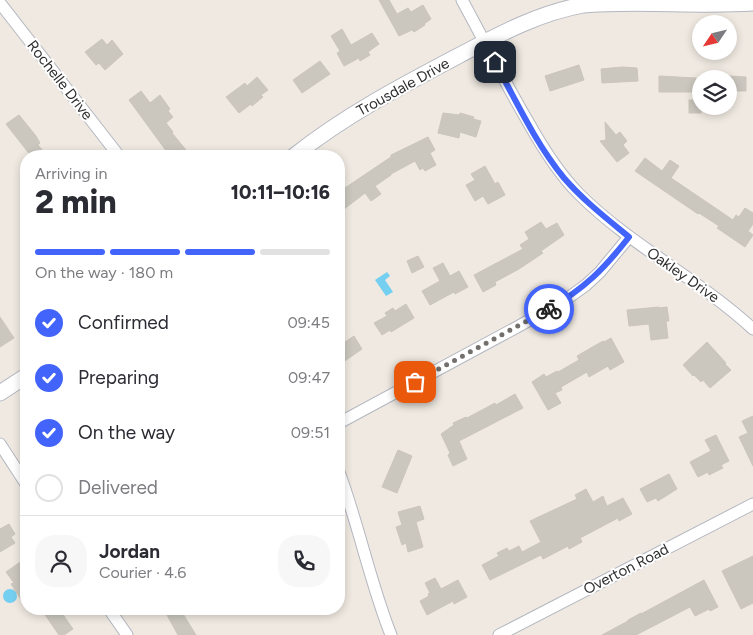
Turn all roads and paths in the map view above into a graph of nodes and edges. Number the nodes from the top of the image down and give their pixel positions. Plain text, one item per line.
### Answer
1 (462, 0) edge
2 (0, 3) edge
3 (753, 3) edge
4 (485, 42) junction
5 (114, 150) edge
6 (302, 150) edge
7 (629, 237) junction
8 (753, 328) edge
9 (20, 380) edge
10 (0, 393) edge
11 (345, 420) edge
12 (0, 444) edge
13 (20, 475) edge
14 (345, 489) edge
15 (753, 504) edge
16 (113, 615) edge
17 (127, 635) edge
18 (391, 635) edge
19 (500, 635) edge

1 - 4 street, Oakley Drive
2 - 5 street, Rochelle Drive
3 - 4 street, Trousdale Drive
4 - 6 street, Trousdale Drive
4 - 7 street, Oakley Drive
7 - 8 street, Oakley Drive
7 - 11 street
9 - 10 street
12 - 13 street
14 - 18 street
15 - 19 street, Overton Road
16 - 17 street

